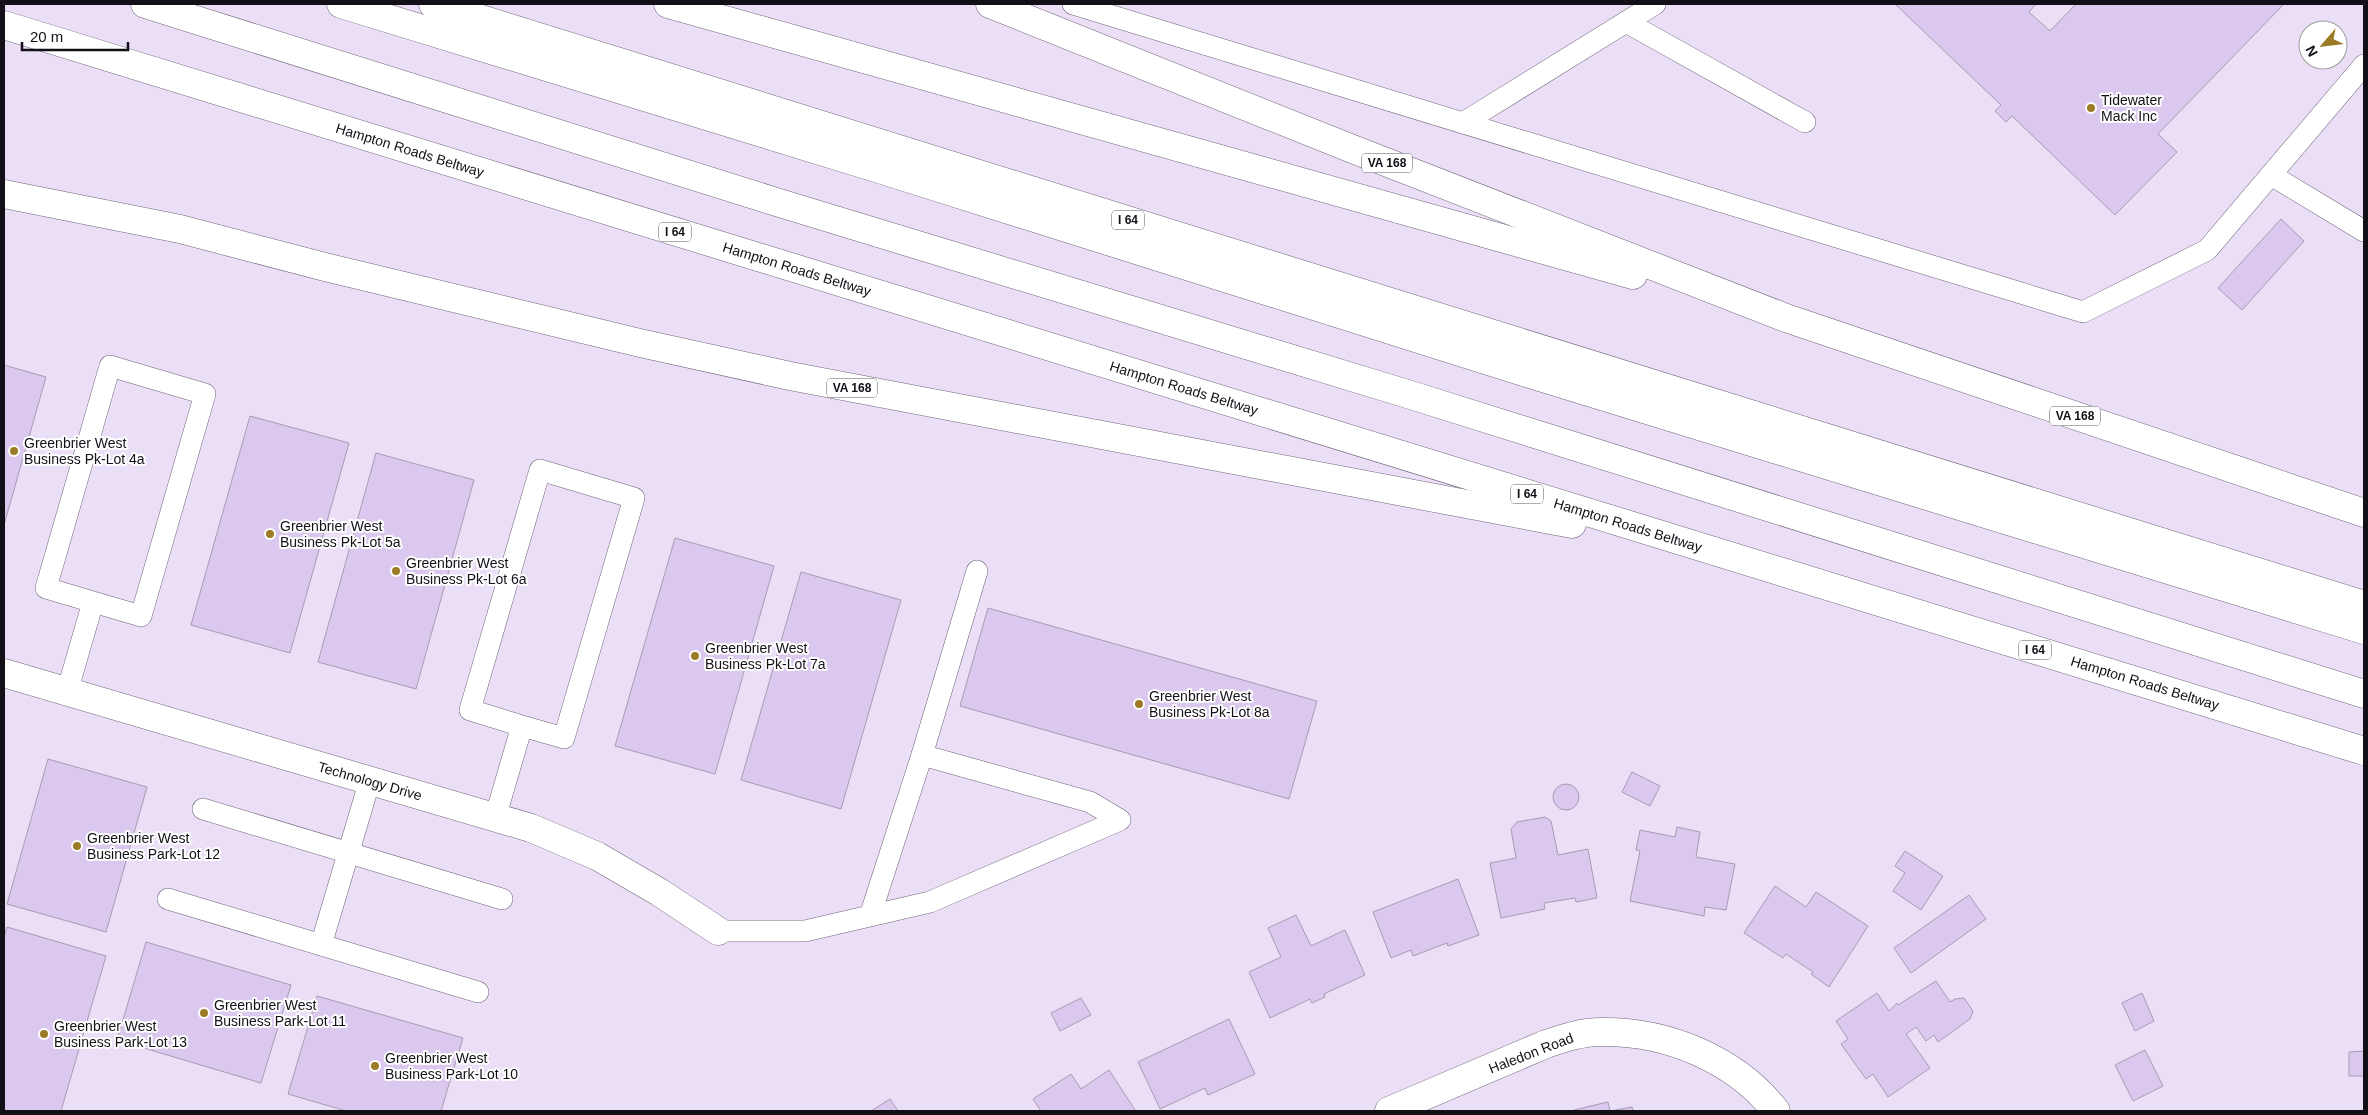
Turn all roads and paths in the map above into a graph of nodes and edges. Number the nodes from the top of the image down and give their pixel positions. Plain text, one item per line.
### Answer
1 (145, 4) edge
2 (341, 4) edge
3 (434, 4) edge
4 (668, 4) edge
5 (990, 4) edge
6 (1073, 4) edge
7 (1655, 4) edge
8 (1626, 22) junction
9 (4, 25) edge
10 (2364, 65) edge
11 (1805, 122) dead end
12 (1463, 123) junction
13 (2271, 175) junction
14 (4, 176) edge
15 (4, 194) edge
16 (180, 229) junction
17 (2364, 231) edge
18 (1786, 318) junction
19 (2364, 513) edge
20 (1707, 549) junction
21 (977, 571) dead end
22 (93, 602) junction
23 (2364, 605) edge
24 (2364, 630) edge
25 (4, 673) edge
26 (67, 692) junction
27 (2364, 694) edge
28 (522, 726) junction
29 (2364, 750) edge
30 (922, 756) junction
31 (370, 780) junction
32 (203, 810) dead end
33 (495, 818) junction
34 (348, 853) junction
35 (168, 898) dead end
36 (502, 899) dead end
37 (870, 916) junction
38 (718, 931) joint
39 (321, 945) junction
40 (478, 992) dead end
41 (1389, 1111) edge
42 (1776, 1111) edge

1 - 27 main road
2 - 24 main road
3 - 23 main road, I 64
4 - 18 main road
5 - 18 main road, VA 168
6 - 12 lane
7 - 8 lane
8 - 11 lane
8 - 12 lane
9 - 20 main road, Hampton Roads Beltway / I 64
10 - 13 lane
12 - 13 lane
13 - 17 lane
14 - 16 main road
15 - 16 main road, VA 168
16 - 20 main road, VA 168
18 - 19 main road, VA 168
20 - 29 main road, Hampton Roads Beltway / I 64
21 - 30 lane
22 - 22 lane
22 - 26 lane
25 - 26 main road, Technology Drive
26 - 31 main road, Technology Drive
28 - 28 lane
28 - 33 lane
30 - 37 lane
30 - 37 lane
31 - 33 main road, Technology Drive
31 - 34 lane
32 - 34 lane
33 - 38 main road, Technology Drive
34 - 36 lane
34 - 39 lane
35 - 39 lane
37 - 38 lane
39 - 40 lane
41 - 42 main road, Haledon Road

